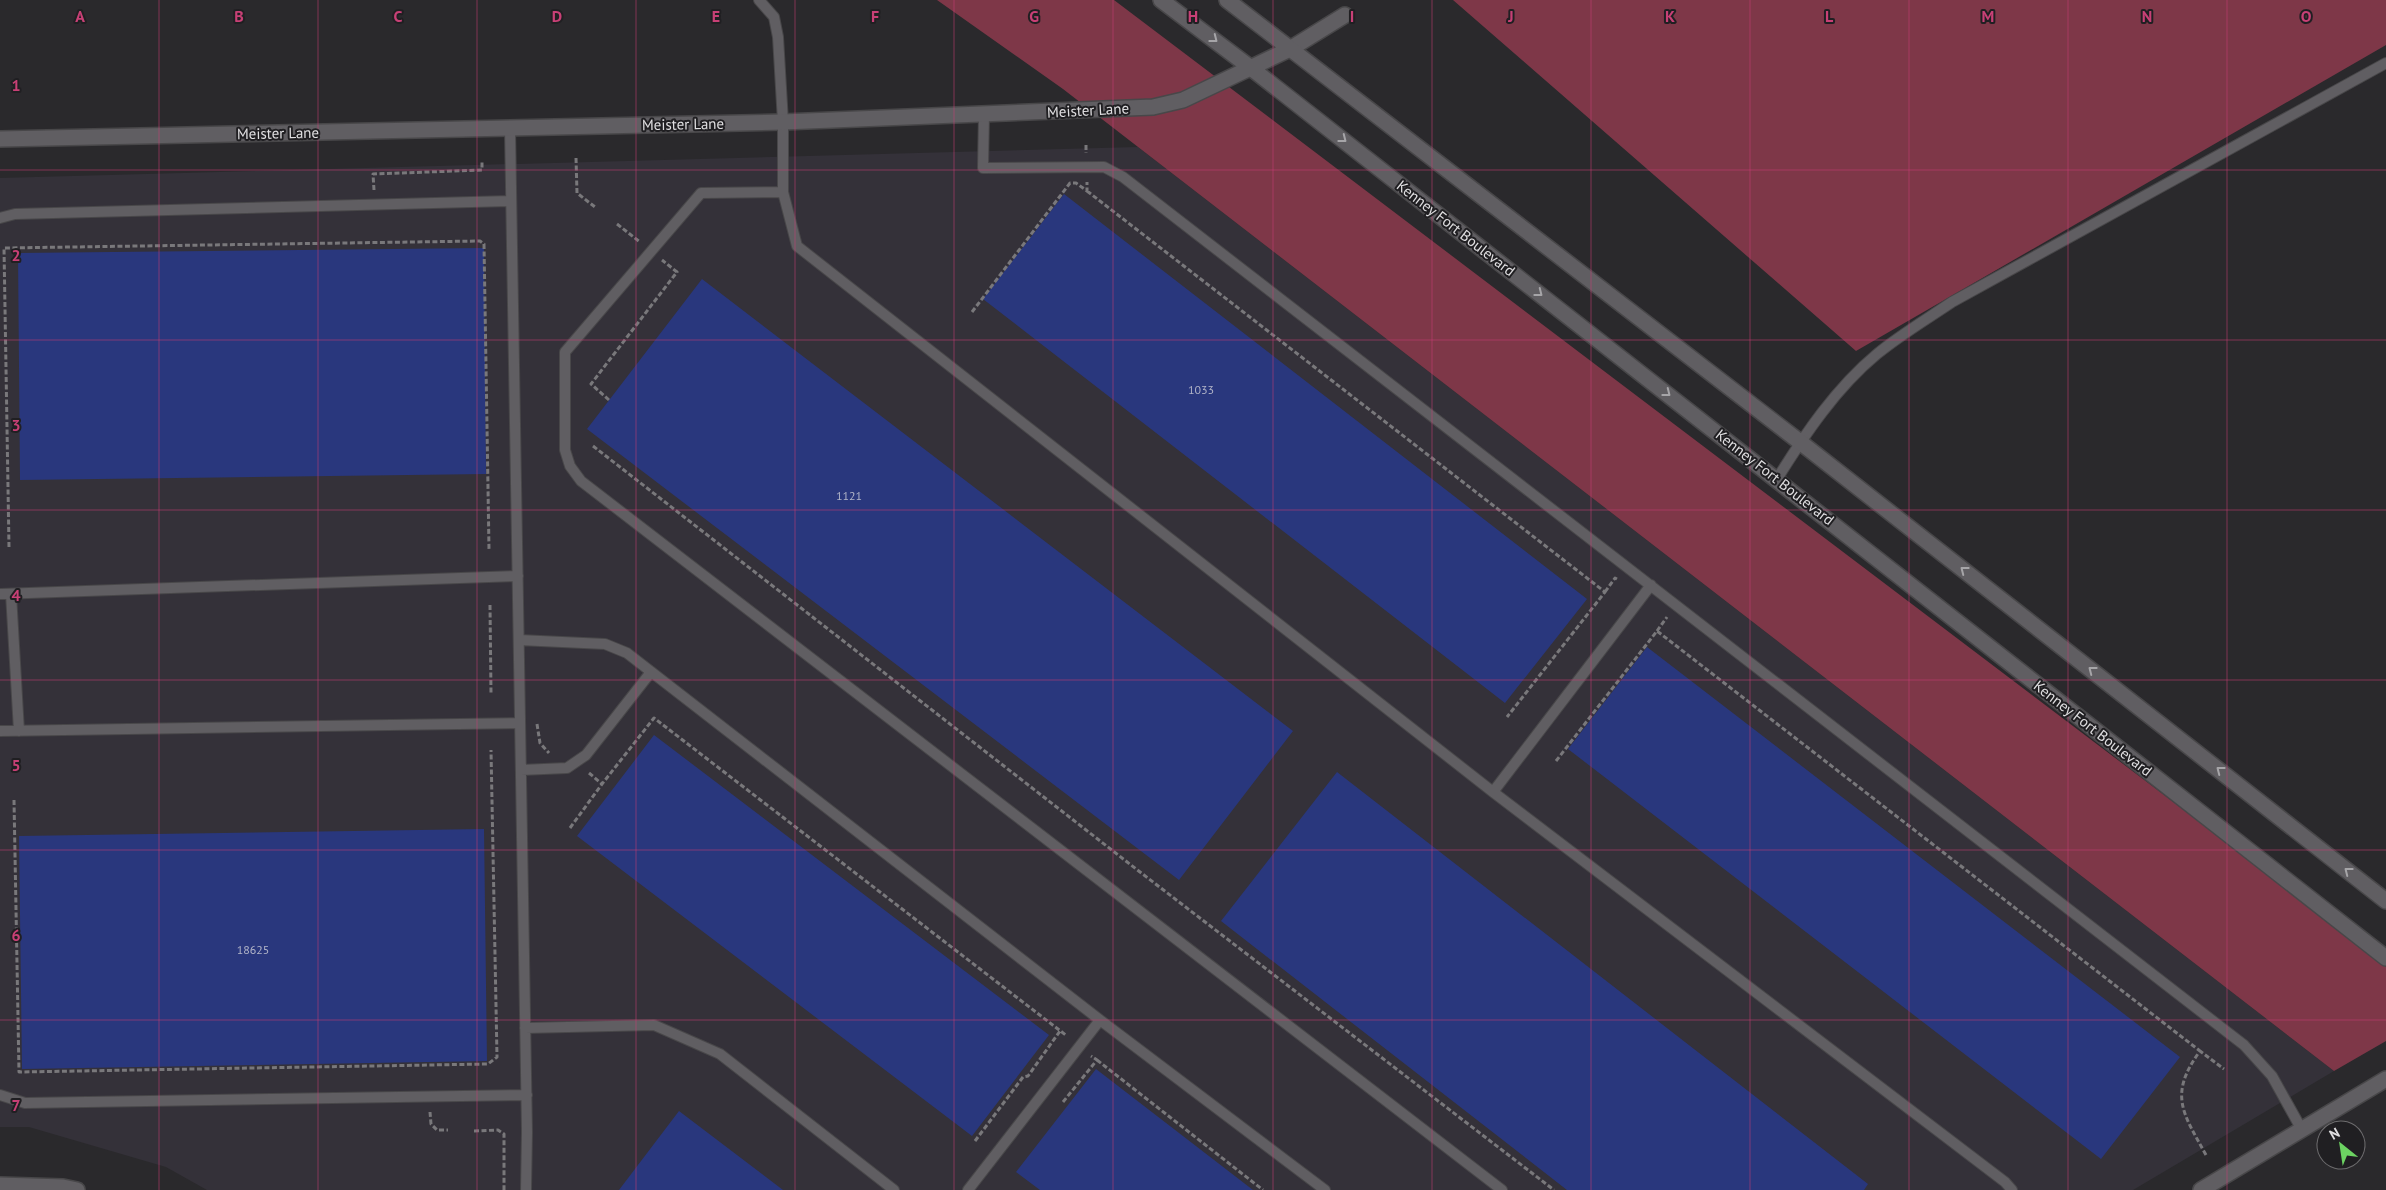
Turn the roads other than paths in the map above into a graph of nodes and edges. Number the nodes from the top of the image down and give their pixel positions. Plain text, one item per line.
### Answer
1 (759, 0) edge
2 (1161, 0) edge
3 (1227, 0) edge
4 (1345, 15) dead end
5 (1290, 49) junction
6 (2386, 63) edge
7 (1251, 68) junction
8 (984, 114) junction
9 (783, 122) junction
10 (510, 128) junction
11 (0, 139) edge
12 (783, 192) junction
13 (511, 201) junction
14 (0, 218) edge
15 (1800, 442) junction
16 (1777, 479) junction
17 (518, 576) junction
18 (1651, 585) junction
19 (5, 594) edge
20 (519, 640) junction
21 (651, 672) junction
22 (520, 723) junction
23 (0, 731) edge
24 (18, 731) junction
25 (521, 770) junction
26 (1493, 792) junction
27 (2386, 901) edge
28 (2386, 958) edge
29 (1100, 1020) junction
30 (526, 1028) junction
31 (2386, 1079) edge
32 (0, 1095) edge
33 (527, 1095) junction
34 (2302, 1130) junction
35 (0, 1185) edge
36 (77, 1190) edge
37 (526, 1190) edge
38 (894, 1190) edge
39 (968, 1190) edge
40 (1325, 1190) edge
41 (1502, 1190) edge
42 (2012, 1190) edge
43 (2201, 1190) edge

1 - 9 lane
2 -> 7 street, Kenney Fort Boulevard
3 - 5 street
4 - 5 street, Meister Lane
5 - 7 street, Meister Lane
5 - 15 street
6 - 15 lane
7 - 8 street, Meister Lane
7 -> 16 street, Kenney Fort Boulevard
8 - 9 street, Meister Lane
8 - 18 lane
9 - 10 street, Meister Lane
9 - 12 lane
10 - 11 street, Meister Lane
10 - 13 lane
12 - 26 lane
12 - 41 lane
13 - 14 lane
13 - 17 lane
15 - 16 lane
27 -> 15 street
16 - 28 street, Kenney Fort Boulevard
17 - 19 lane
17 - 20 lane
18 - 26 lane
18 - 34 lane
19 - 24 lane
20 - 21 lane
20 - 22 lane
21 - 25 lane
21 - 29 lane
22 - 24 lane
22 - 25 lane
23 - 24 lane
25 - 30 lane
26 - 42 lane
29 - 39 lane
29 - 40 lane
30 - 33 lane
30 - 38 lane
31 - 34 street
32 - 33 lane
33 - 37 lane
34 - 43 street
35 - 36 street

